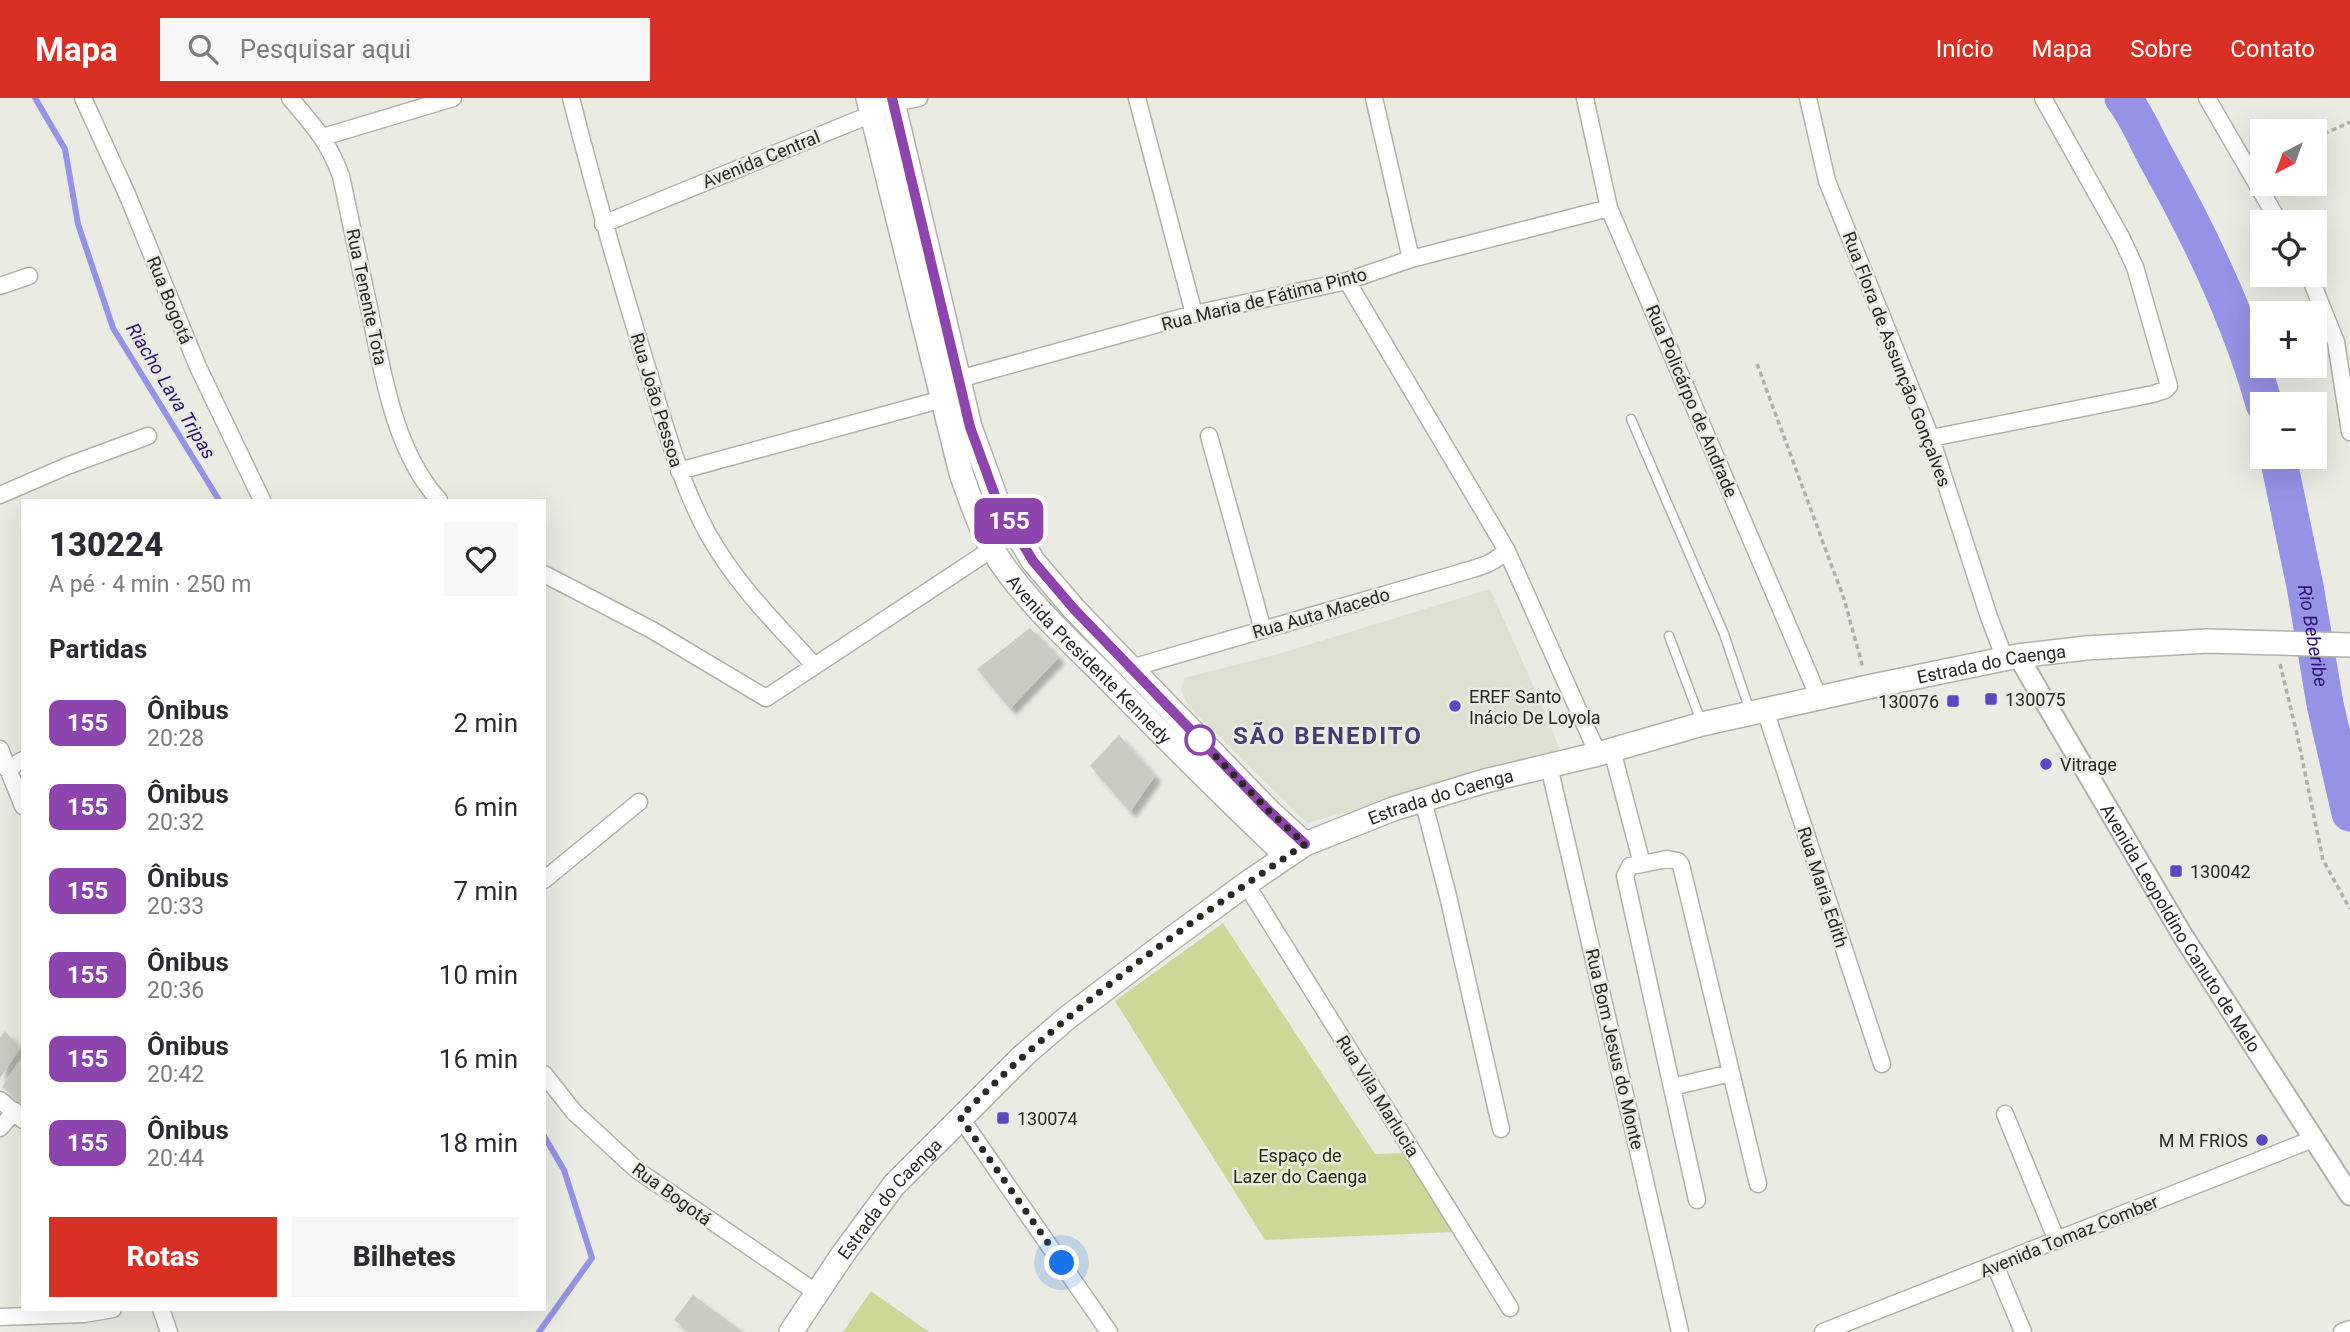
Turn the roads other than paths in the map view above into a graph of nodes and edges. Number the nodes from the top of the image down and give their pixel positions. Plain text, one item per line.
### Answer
1 (83, 98) edge
2 (290, 98) edge
3 (453, 98) edge
4 (571, 98) edge
5 (919, 98) edge
6 (1137, 98) edge
7 (1374, 98) edge
8 (1585, 98) edge
9 (1808, 98) edge
10 (2043, 98) edge
11 (2207, 98) edge
12 (893, 101) edge
13 (870, 106) edge
14 (323, 137) junction
15 (1609, 208) junction
16 (2272, 210) edge
17 (603, 223) junction
18 (1411, 260) junction
19 (29, 276) dead end
20 (1347, 281) junction
21 (0, 286) edge
22 (2315, 287) edge
23 (1194, 314) junction
24 (2343, 339) edge
25 (959, 379) junction
26 (943, 399) junction
27 (1631, 419) dead end
28 (2350, 432) edge
29 (148, 436) dead end
30 (1209, 436) dead end
31 (1931, 438) junction
32 (679, 471) junction
33 (0, 495) edge
34 (262, 499) edge
35 (438, 499) edge
36 (992, 549) junction
37 (1506, 549) junction
38 (546, 575) edge
39 (1263, 630) junction
40 (1669, 636) dead end
41 (2350, 645) edge
42 (2012, 657) junction
43 (815, 666) junction
44 (1131, 668) junction
45 (1819, 698) junction
46 (1758, 712) junction
47 (1702, 724) junction
48 (0, 749) edge
49 (1605, 752) junction
50 (21, 761) edge
51 (1549, 766) junction
52 (7, 769) junction
53 (1423, 800) junction
54 (21, 801) edge
55 (639, 802) dead end
56 (1296, 850) junction
57 (1642, 864) junction
58 (546, 878) edge
59 (1246, 884) junction
60 (1882, 1064) dead end
61 (1731, 1073) junction
62 (546, 1077) edge
63 (1672, 1087) junction
64 (0, 1100) edge
65 (2005, 1114) dead end
66 (19, 1116) edge
67 (960, 1117) junction
68 (0, 1128) edge
69 (1501, 1129) dead end
70 (2314, 1139) junction
71 (1758, 1184) dead end
72 (2350, 1195) edge
73 (1697, 1199) dead end
74 (2057, 1241) junction
75 (1995, 1265) junction
76 (817, 1293) junction
77 (1510, 1308) dead end
78 (101, 1311) edge
79 (162, 1311) edge
80 (0, 1317) edge
81 (2350, 1329) edge
82 (1110, 1330) edge
83 (169, 1332) edge
84 (791, 1332) edge
85 (1680, 1332) edge
86 (1823, 1332) edge
87 (2022, 1332) edge
88 (2342, 1332) edge

1 - 34 street, Rua Bogotá
2 - 14 street, Rua Tenente Tota
3 - 14 street
4 - 17 street, Rua João Pessoa
5 - 12 street, Avenida Central
6 - 23 street
7 - 18 street
8 - 15 street, Rua Policárpo de Andrade
9 - 31 street, Rua Flora de Assunção Gonçalves
10 - 31 street
11 - 16 street
12 - 13 street, Avenida Central
12 - 25 main road, Avenida Presidente Kennedy
13 - 17 street, Avenida Central
13 - 26 main road, Avenida Presidente Kennedy
14 - 35 street, Rua Tenente Tota
15 - 18 street, Rua Maria de Fátima Pinto
15 - 45 street, Rua Policárpo de Andrade
17 - 32 street, Rua João Pessoa
18 - 20 street, Rua Maria de Fátima Pinto
19 - 21 street
20 - 23 street, Rua Maria de Fátima Pinto
20 - 37 street
22 - 24 street
23 - 25 street, Rua Maria de Fátima Pinto
24 - 28 street
25 - 44 main road, Avenida Presidente Kennedy
26 - 32 street
26 - 36 main road, Avenida Presidente Kennedy
27 - 46 lane
29 - 33 street
30 - 39 street
31 - 42 street, Rua Flora de Assunção Gonçalves
32 - 43 street, Rua João Pessoa
36 - 43 street
36 - 56 main road, Avenida Presidente Kennedy
37 - 39 street, Rua Auta Macedo
37 - 49 street
38 - 43 street
39 - 44 street, Rua Auta Macedo
40 - 47 lane
41 - 42 main road, Estrada do Caenga
42 - 45 main road, Estrada do Caenga
42 - 70 street, Avenida Leopoldino Canuto de Melo
44 - 56 main road, Avenida Presidente Kennedy
45 - 46 main road, Estrada do Caenga
46 - 47 main road, Estrada do Caenga
46 - 60 street, Rua Maria Edith
47 - 49 main road, Estrada do Caenga
48 - 52 street
49 - 51 main road, Estrada do Caenga
49 - 57 street
50 - 52 street
51 - 53 main road, Estrada do Caenga
51 - 85 street, Rua Bom Jesus do Monte
52 - 54 street
53 - 56 main road, Estrada do Caenga
53 - 69 street
55 - 58 street
56 - 59 main road, Estrada do Caenga
57 - 61 street
57 - 63 street
59 - 67 main road, Estrada do Caenga
59 - 77 street, Rua Vila Marlucia
61 - 63 street
61 - 71 street
62 - 76 street, Rua Bogotá
63 - 73 street
64 - 66 street
65 - 74 street
66 - 68 street
67 - 76 main road, Estrada do Caenga
67 - 82 street
70 - 72 street, Avenida Leopoldino Canuto de Melo
70 - 74 street, Avenida Tomaz Comber
74 - 75 street, Avenida Tomaz Comber
75 - 86 street, Avenida Tomaz Comber
75 - 87 street
76 - 84 main road, Estrada do Caenga
78 - 80 street
79 - 83 street
81 - 88 street

